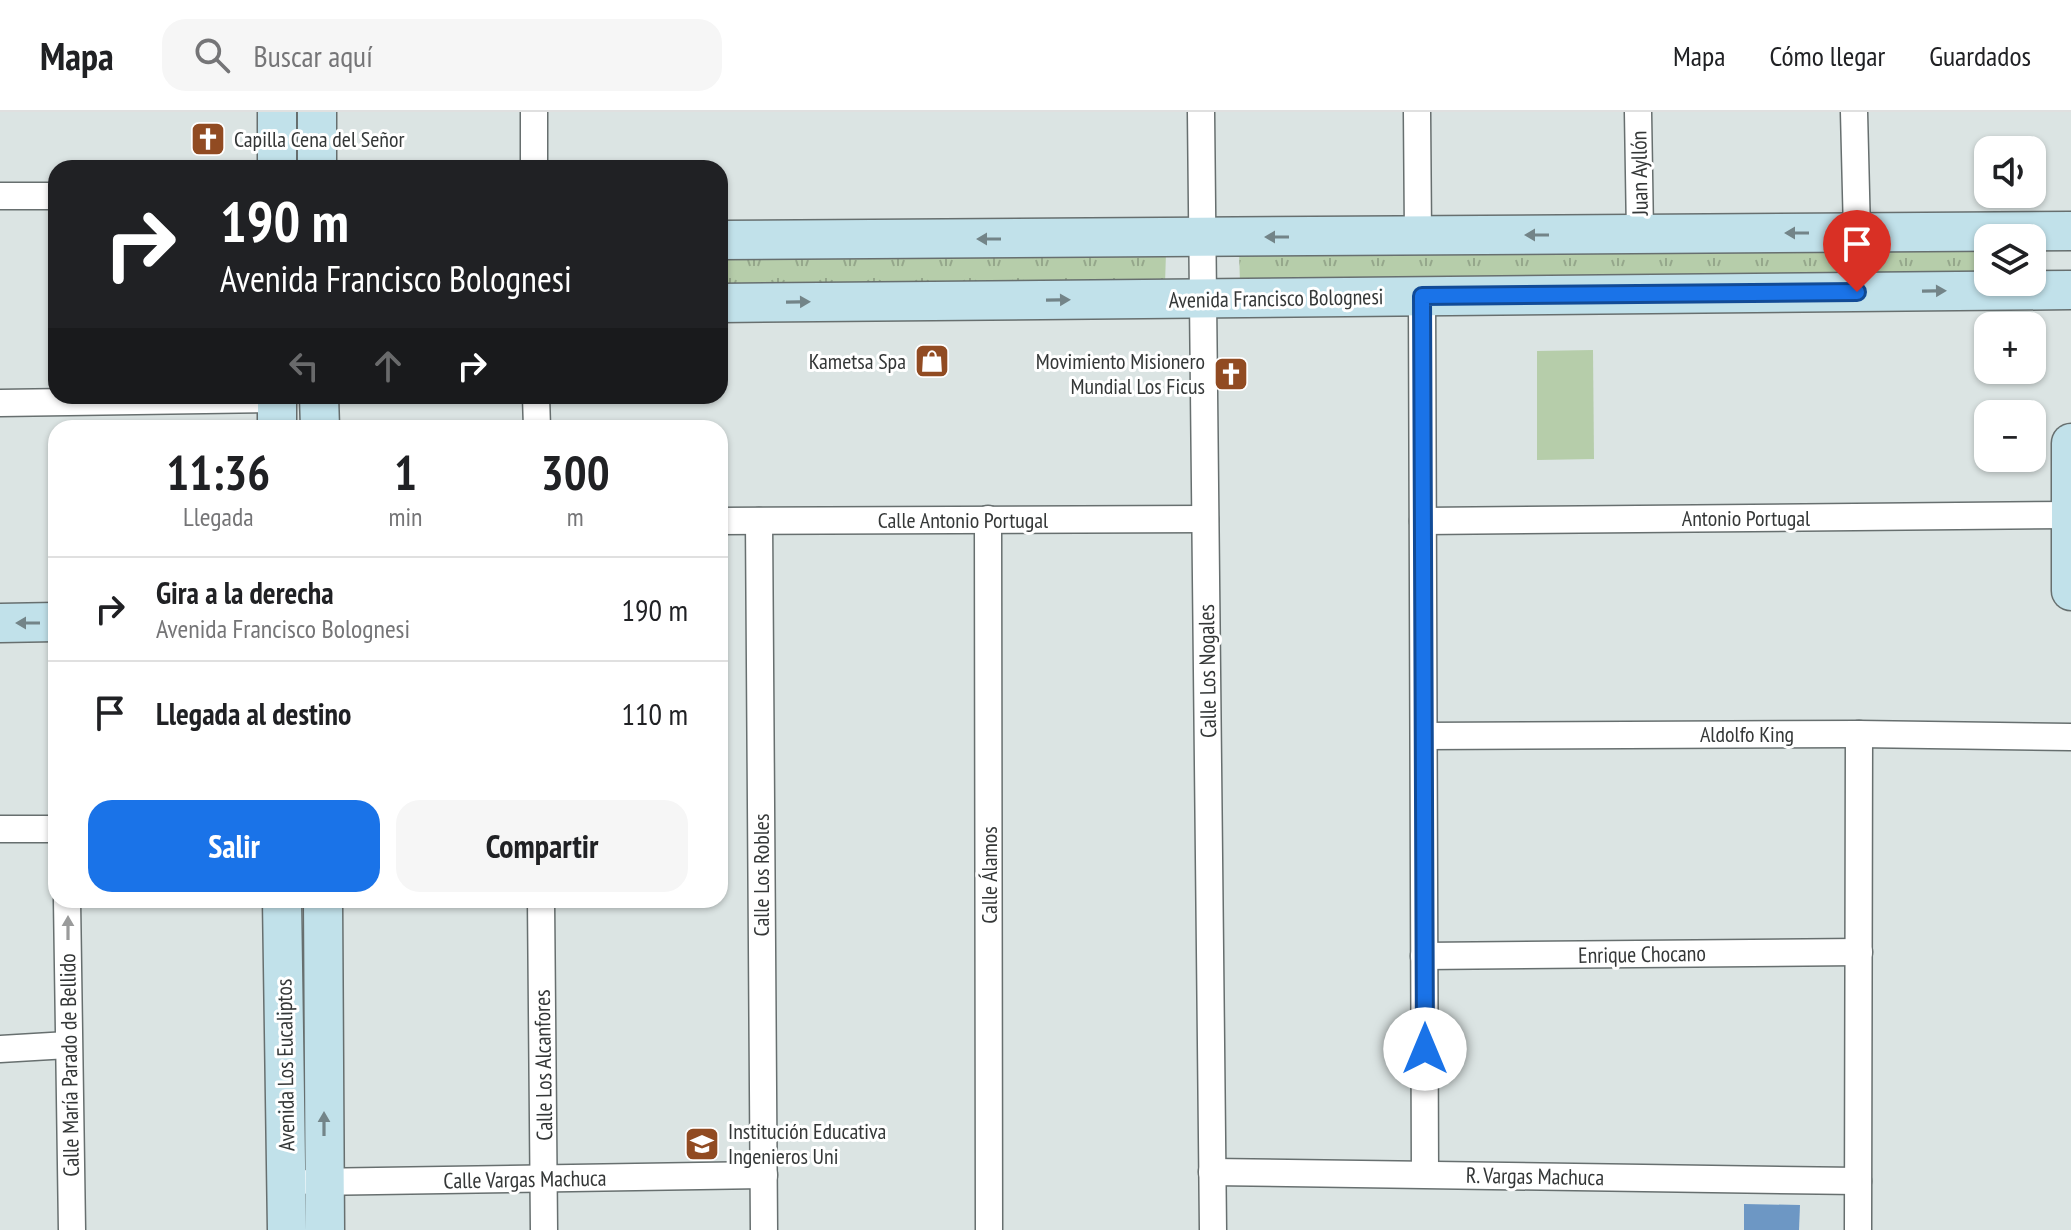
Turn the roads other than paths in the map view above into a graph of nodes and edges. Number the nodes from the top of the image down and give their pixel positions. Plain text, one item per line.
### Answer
1 (277, 112) edge
2 (317, 112) edge
3 (534, 112) edge
4 (1201, 112) edge
5 (1417, 112) edge
6 (1638, 112) edge
7 (1854, 112) edge
8 (277, 160) edge
9 (317, 160) edge
10 (534, 160) edge
11 (0, 196) edge
12 (48, 196) edge
13 (2071, 231) edge
14 (1857, 233) junction
15 (1640, 234) junction
16 (1418, 235) junction
17 (1202, 237) junction
18 (728, 240) edge
19 (2071, 290) edge
20 (1422, 296) junction
21 (1203, 298) junction
22 (728, 303) edge
23 (0, 403) edge
24 (48, 404) edge
25 (55, 404) edge
26 (277, 408) edge
27 (2071, 443) edge
28 (2070, 515) edge
29 (988, 519) junction
30 (1205, 519) junction
31 (728, 521) edge
32 (759, 521) junction
33 (1423, 521) junction
34 (2071, 591) edge
35 (48, 622) edge
36 (0, 623) edge
37 (1859, 734) junction
38 (1424, 736) junction
39 (2071, 737) edge
40 (0, 829) edge
41 (48, 829) edge
42 (67, 908) edge
43 (282, 908) edge
44 (323, 908) edge
45 (541, 908) edge
46 (1859, 952) junction
47 (1424, 956) junction
48 (68, 1045) junction
49 (0, 1049) edge
50 (1212, 1172) junction
51 (1425, 1174) junction
52 (764, 1175) junction
53 (544, 1179) junction
54 (1858, 1181) junction
55 (286, 1182) junction
56 (325, 1182) junction
57 (72, 1230) edge
58 (287, 1230) edge
59 (325, 1230) edge
60 (544, 1230) edge
61 (764, 1230) edge
62 (989, 1230) edge
63 (1213, 1230) edge
64 (1858, 1230) edge

1 - 8 main road
2 - 9 main road
3 - 10 street
4 - 17 street, Calle Los Nogales
5 - 16 street
6 - 15 street, Juan Ayllón
7 - 14 street
11 - 12 street
13 - 14 main road
14 -> 15 main road
15 -> 16 main road
16 -> 17 main road
17 -> 18 main road
17 - 21 street, Calle Los Nogales
20 -> 19 main road, Avenida Francisco Bolognesi
20 - 21 main road, Avenida Francisco Bolognesi
20 - 33 street
22 -> 21 main road, Avenida Francisco Bolognesi
21 - 30 street, Calle Los Nogales
23 - 24 street
25 - 26 street
27 - 28 main road
28 - 33 street, Antonio Portugal
28 - 34 main road
29 - 30 street, Calle Antonio Portugal
29 - 32 street, Calle Antonio Portugal
29 - 62 street, Calle Álamos
30 - 50 street, Calle Los Nogales
31 - 32 street, Calle Antonio Portugal
32 - 52 street, Calle Los Robles
33 - 38 street
35 -> 36 main road
37 - 38 street, Aldolfo King
37 - 39 street, Aldolfo King
37 - 46 street
38 - 47 street
40 - 41 street
48 -> 42 street, Calle María Parado de Bellido
43 - 55 main road, Avenida Los Eucaliptos
56 -> 44 main road, Avenida Los Eucaliptos
45 - 53 street, Calle Los Alcanfores
46 - 47 street, Enrique Chocano
46 - 54 street
47 - 51 street
48 - 49 street
48 - 57 street, Calle María Parado de Bellido
50 - 51 street, R. Vargas Machuca
50 - 63 street, Calle Los Nogales
51 - 54 street, R. Vargas Machuca
52 - 53 street, Calle Vargas Machuca
52 - 61 street, Calle Los Robles
53 - 56 street, Calle Vargas Machuca
53 - 60 street, Calle Los Alcanfores
54 - 64 street
55 - 56 street, Calle Vargas Machuca
55 - 58 main road, Avenida Los Eucaliptos
56 - 59 main road, Avenida Los Eucaliptos

